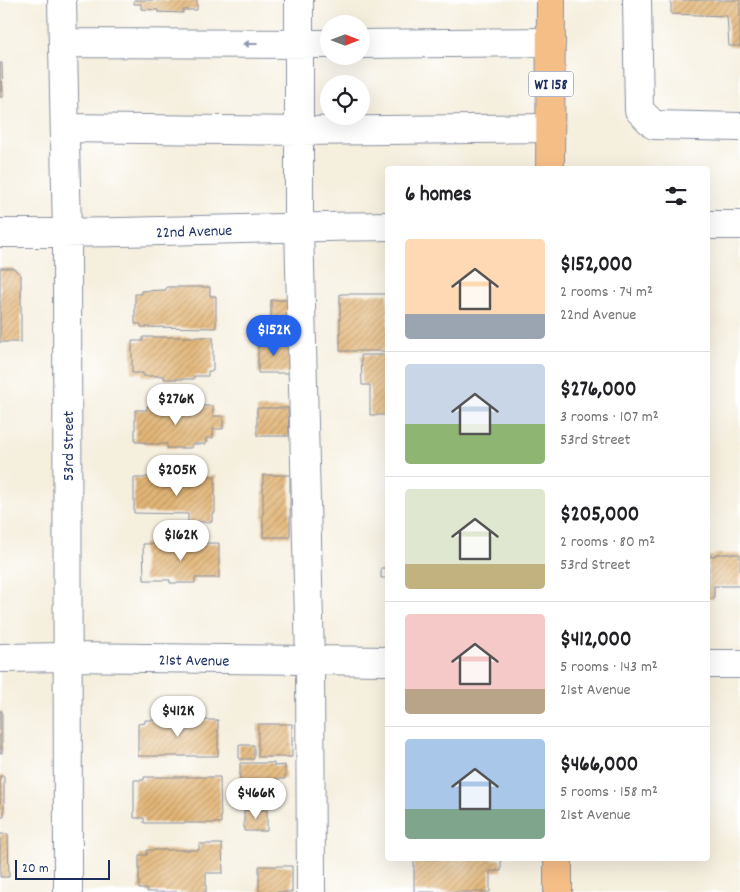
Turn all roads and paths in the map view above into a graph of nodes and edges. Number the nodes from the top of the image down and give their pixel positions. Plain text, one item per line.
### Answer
1 (62, 0) edge
2 (298, 0) edge
3 (551, 0) edge
4 (637, 0) edge
5 (63, 42) junction
6 (551, 42) junction
7 (298, 44) junction
8 (320, 44) edge
9 (370, 44) edge
10 (740, 127) edge
11 (65, 128) junction
12 (550, 128) junction
13 (298, 132) junction
14 (550, 166) edge
15 (710, 225) edge
16 (740, 225) edge
17 (385, 226) edge
18 (298, 227) junction
19 (0, 233) edge
20 (67, 234) junction
21 (68, 657) junction
22 (0, 658) edge
23 (310, 660) junction
24 (385, 662) edge
25 (710, 664) edge
26 (740, 664) edge
27 (558, 861) edge
28 (68, 892) edge
29 (311, 892) edge
30 (558, 892) edge

1 - 5 street, 53rd Street
2 - 7 street
3 - 6 main road, WI 158
4 - 10 street
7 -> 5 street
5 - 11 street, 53rd Street
6 - 9 street
6 - 12 main road, WI 158
7 - 8 street
7 - 13 street
11 - 13 street
11 - 20 street, 53rd Street
12 - 13 street
12 - 14 main road, WI 158
13 - 18 street
15 - 16 street
17 - 18 street, 22nd Avenue
18 - 20 street, 22nd Avenue
18 - 23 street
19 - 20 street, 22nd Avenue
20 - 21 street, 53rd Street
21 - 22 street, 21st Avenue
21 - 23 street, 21st Avenue
21 - 28 street, 53rd Street
23 - 24 street, 21st Avenue
23 - 29 street
25 - 26 street
27 - 30 main road

